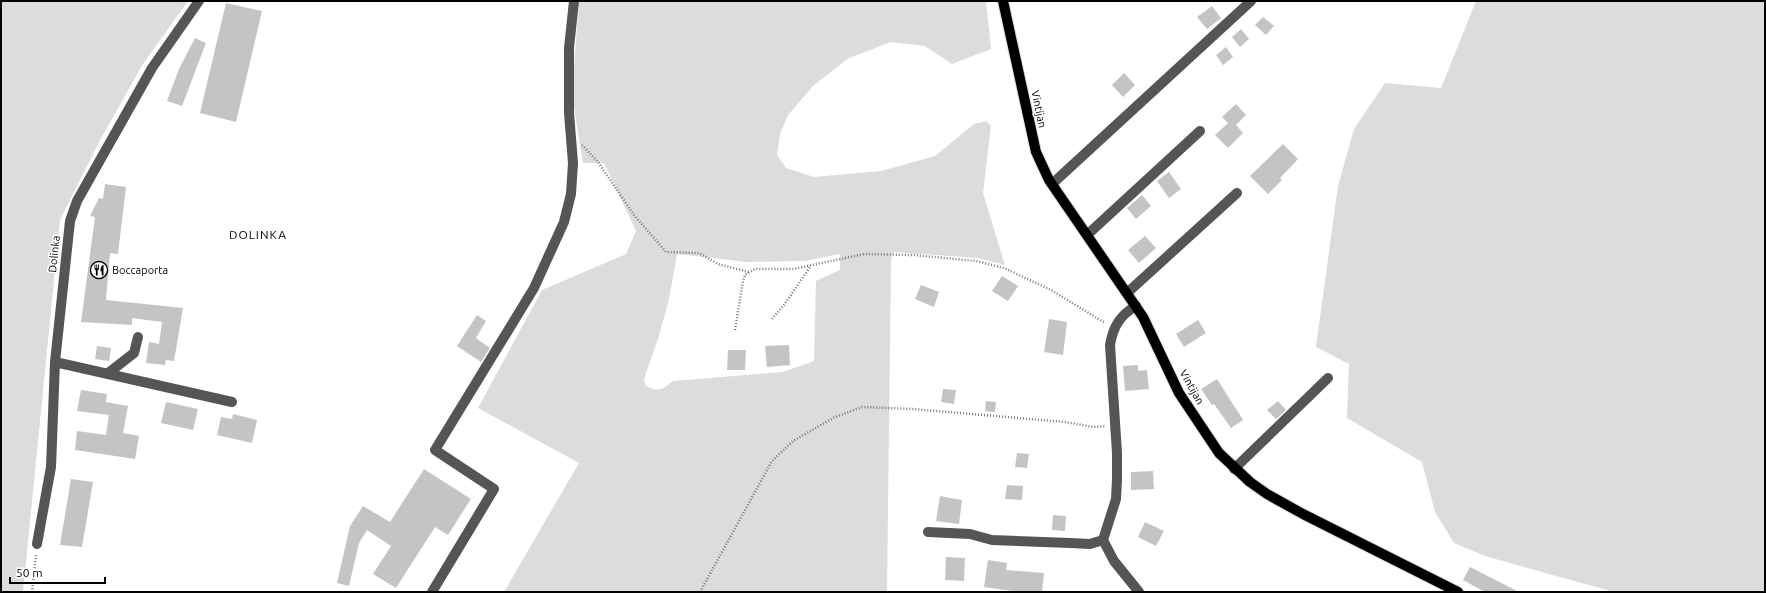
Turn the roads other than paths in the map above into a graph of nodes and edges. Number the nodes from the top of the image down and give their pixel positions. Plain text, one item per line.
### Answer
1 (199, 1) edge
2 (574, 1) edge
3 (1003, 1) edge
4 (1251, 1) edge
5 (1200, 131) dead end
6 (1052, 184) junction
7 (1237, 193) dead end
8 (1087, 235) junction
9 (1127, 293) junction
10 (1136, 306) junction
11 (138, 337) dead end
12 (55, 362) junction
13 (107, 374) junction
14 (1328, 378) dead end
15 (232, 402) dead end
16 (1234, 469) junction
17 (928, 532) dead end
18 (1103, 540) junction
19 (37, 544) road end
20 (432, 592) edge
21 (1139, 592) edge
22 (1458, 592) edge

1 - 12 street, Dolinka
2 - 20 street
3 - 6 main road, Vintijan
4 - 6 street
5 - 8 street
6 - 8 main road, Vintijan
7 - 9 street
8 - 9 main road, Vintijan
9 - 10 main road, Vintijan
10 - 16 main road, Vintijan
10 - 18 street
11 - 13 street
12 - 13 street
12 - 19 street, Dolinka
13 - 15 street
14 - 16 street
16 - 22 main road, Vintijan
17 - 18 street
18 - 21 street

